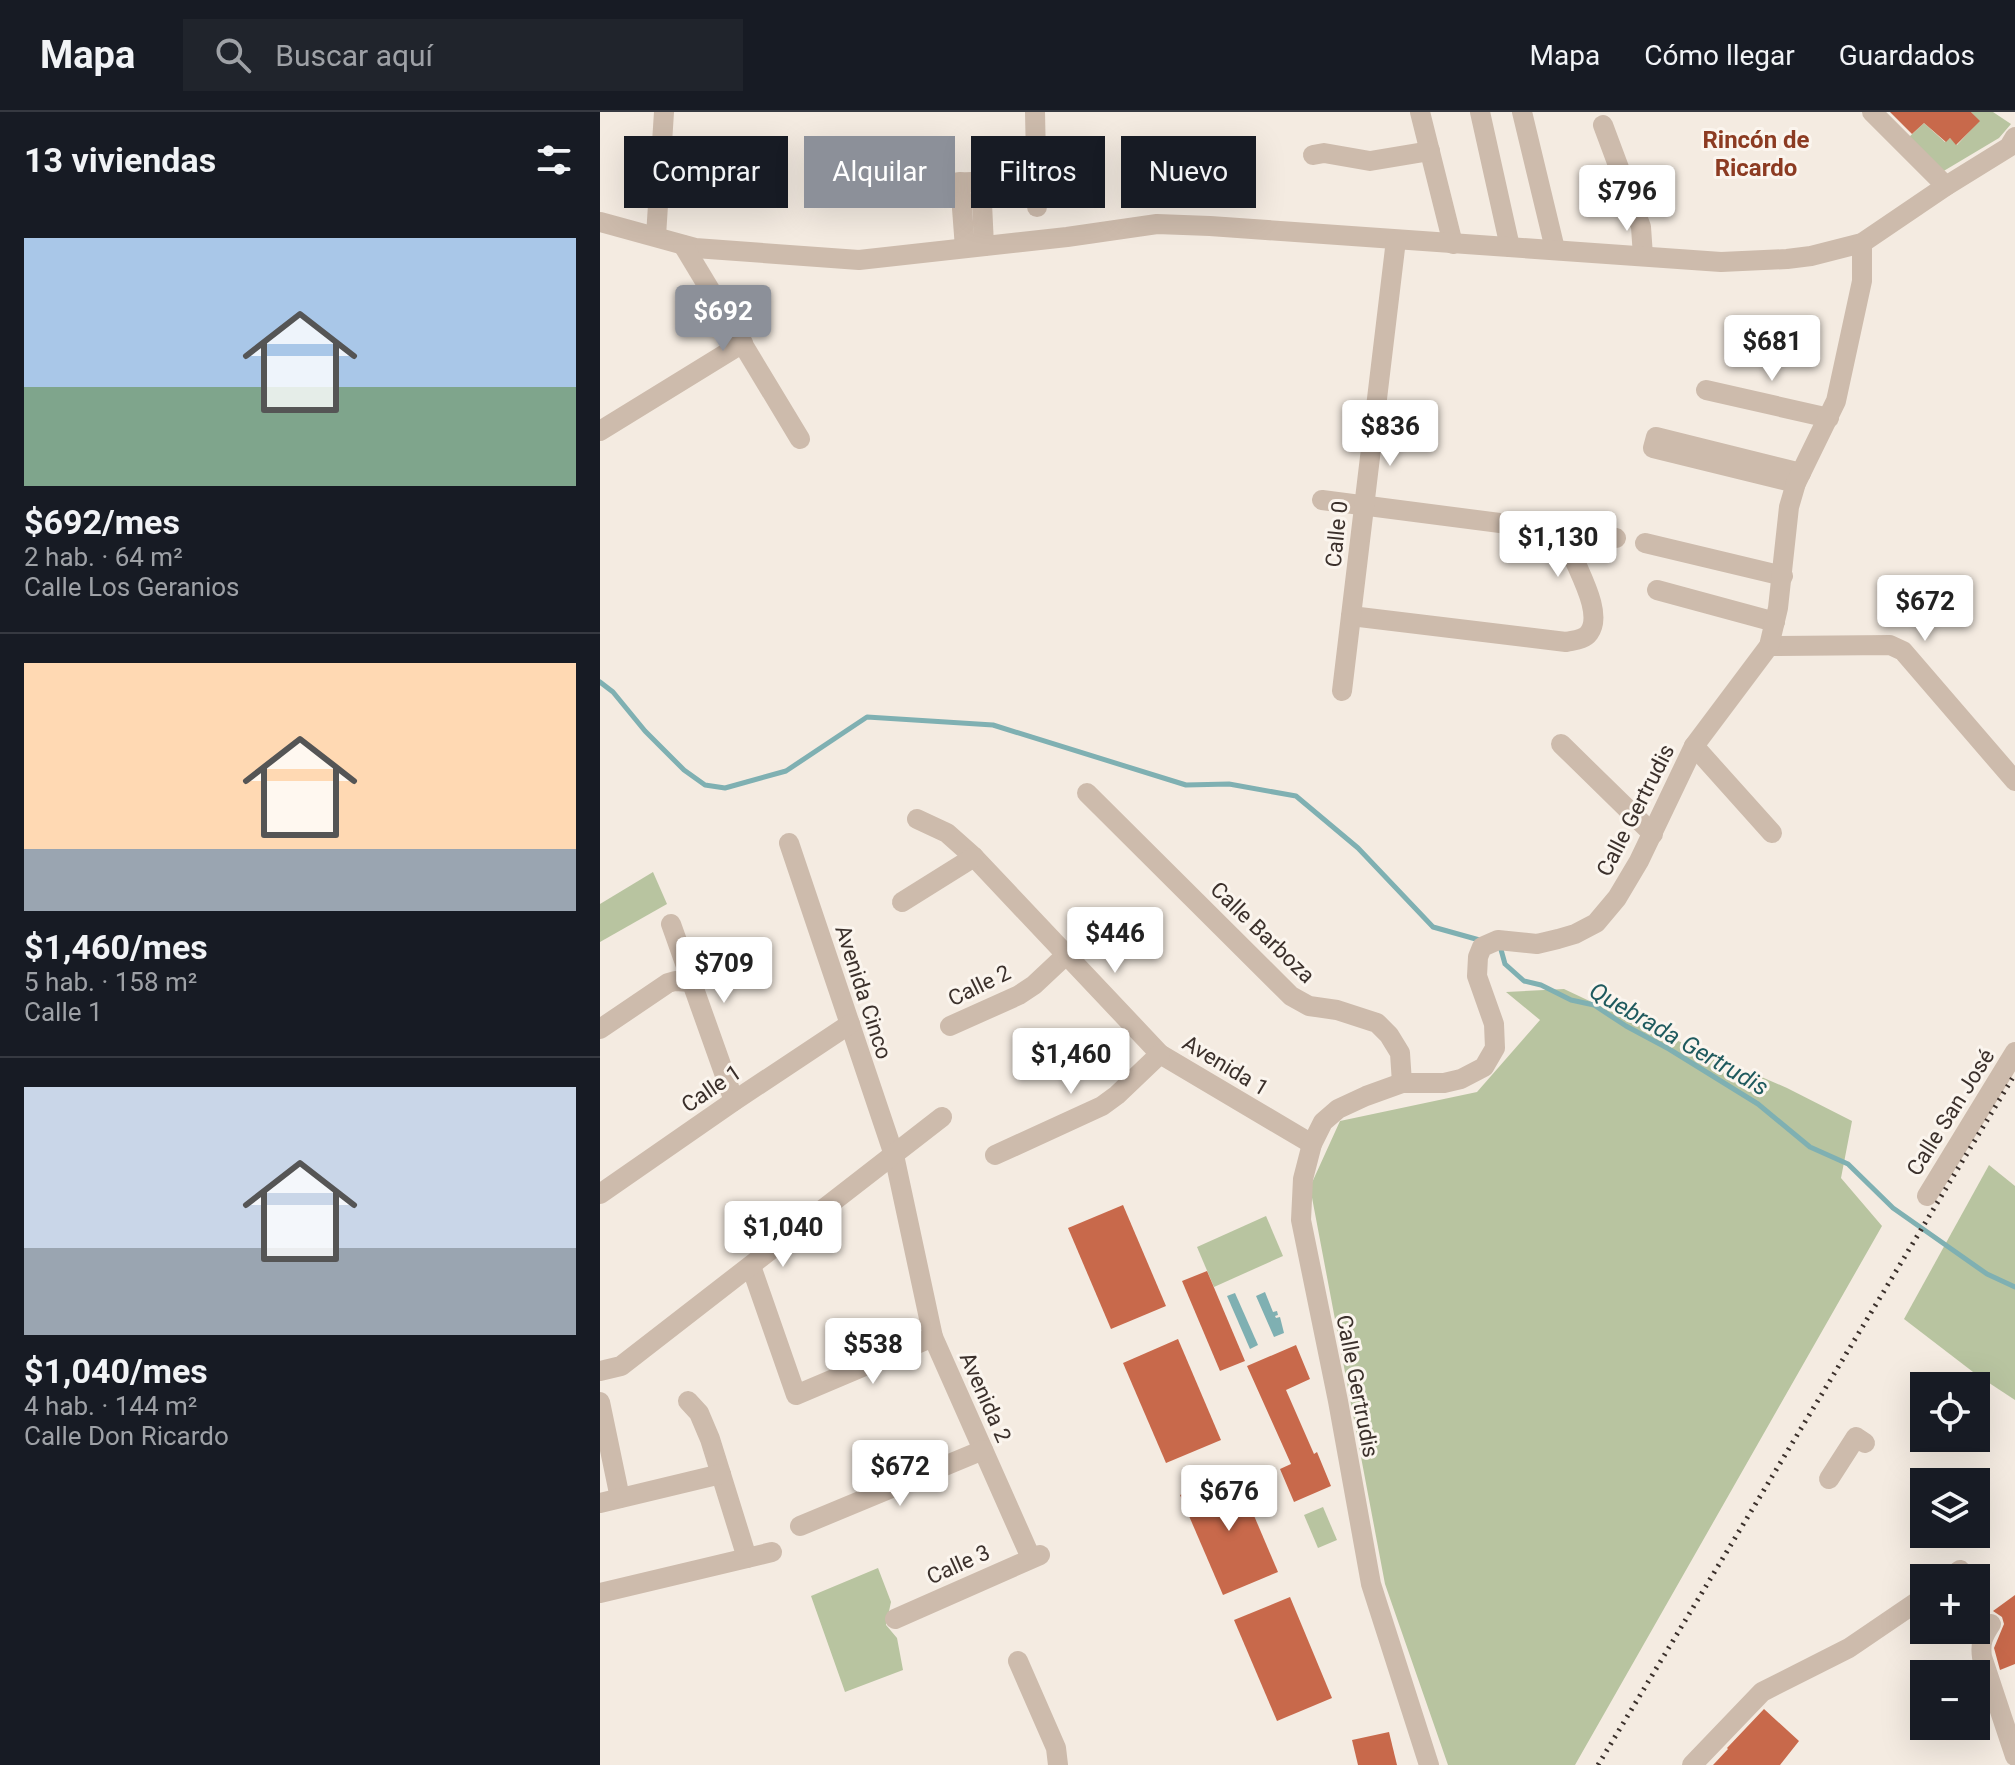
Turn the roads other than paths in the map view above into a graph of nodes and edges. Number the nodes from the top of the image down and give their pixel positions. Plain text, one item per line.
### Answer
1 (664, 112) edge
2 (1035, 112) edge
3 (1420, 112) edge
4 (1480, 112) edge
5 (1522, 112) edge
6 (1872, 112) edge
7 (1603, 125) dead end
8 (1035, 136) edge
9 (2013, 143) edge
10 (1430, 151) junction
11 (1313, 155) dead end
12 (955, 182) edge
13 (960, 182) junction
14 (971, 182) edge
15 (1946, 186) junction
16 (978, 208) edge
17 (600, 222) edge
18 (656, 236) junction
19 (1396, 240) junction
20 (1862, 243) junction
21 (1453, 244) junction
22 (683, 245) junction
23 (974, 247) junction
24 (1510, 247) junction
25 (1555, 249) junction
26 (1643, 256) junction
27 (743, 343) junction
28 (1706, 390) dead end
29 (1829, 418) junction
30 (600, 431) edge
31 (800, 439) dead end
32 (1799, 478) junction
33 (1322, 500) dead end
34 (1364, 505) junction
35 (1566, 530) junction
36 (1616, 538) dead end
37 (1645, 543) dead end
38 (1783, 576) junction
39 (1657, 590) dead end
40 (1351, 616) junction
41 (1775, 622) junction
42 (1769, 646) junction
43 (1342, 691) dead end
44 (1561, 744) dead end
45 (1694, 746) junction
46 (2015, 781) edge
47 (1087, 793) dead end
48 (917, 819) dead end
49 (1772, 833) dead end
50 (1653, 834) junction
51 (789, 843) dead end
52 (974, 857) junction
53 (902, 902) dead end
54 (671, 924) dead end
55 (1066, 955) junction
56 (692, 982) junction
57 (850, 1024) junction
58 (950, 1026) dead end
59 (600, 1029) edge
60 (2015, 1052) edge
61 (1160, 1054) junction
62 (1402, 1083) junction
63 (734, 1101) junction
64 (942, 1117) dead end
65 (1312, 1144) junction
66 (894, 1155) junction
67 (995, 1155) dead end
68 (600, 1194) edge
69 (1927, 1196) dead end
70 (751, 1266) junction
71 (933, 1337) junction
72 (600, 1371) edge
73 (688, 1401) dead end
74 (600, 1402) edge
75 (1865, 1443) dead end
76 (983, 1450) junction
77 (721, 1474) junction
78 (1829, 1479) dead end
79 (606, 1496) edge
80 (800, 1526) dead end
81 (772, 1552) dead end
82 (1035, 1556) joint
83 (747, 1558) junction
84 (600, 1593) edge
85 (1910, 1607) edge
86 (895, 1619) dead end
87 (1991, 1624) dead end
88 (1018, 1661) dead end
89 (2015, 1756) edge
90 (1058, 1765) edge
91 (1429, 1765) edge
92 (1692, 1765) edge

1 - 18 street
2 - 8 street
3 - 10 street
4 - 24 street
5 - 25 street
6 - 15 street
7 - 26 street
9 - 15 street
10 - 11 street
10 - 21 street
12 - 13 street
13 - 14 street
13 - 23 street
15 - 20 street
16 - 23 street
17 - 18 street
18 - 22 street
19 - 21 street
19 - 23 street
19 - 34 street, Calle 0
20 - 26 street
20 - 29 street, Calle Gertrudis
21 - 24 street
22 - 23 street
22 - 27 street
24 - 25 street
25 - 26 street
27 - 30 street
27 - 31 street
28 - 29 street
29 - 32 street, Calle Gertrudis
32 - 32 street
32 - 38 street, Calle Gertrudis
33 - 34 street
34 - 35 street
34 - 40 street, Calle 0
35 - 36 street
35 - 40 street
37 - 38 street
38 - 41 street, Calle Gertrudis
39 - 41 street
40 - 43 street, Calle 0
41 - 42 street, Calle Gertrudis
42 - 45 street, Calle Gertrudis
42 - 46 street
44 - 50 street
45 - 49 street
45 - 50 street, Calle Gertrudis
47 - 62 street, Calle Barboza
48 - 52 street, Avenida 1
50 - 62 street, Calle Gertrudis
51 - 57 street, Avenida Cinco
52 - 53 street
52 - 55 street, Avenida 1
54 - 56 street
55 - 58 street, Calle 2
55 - 61 street, Avenida 1
56 - 59 street
56 - 63 street
57 - 63 street, Calle 1
57 - 66 street, Avenida Cinco
60 - 69 street, Calle San José
61 - 65 street, Avenida 1
61 - 67 street
62 - 65 street, Calle Gertrudis
63 - 68 street, Calle 1
64 - 66 street
65 - 91 street, Calle Gertrudis
66 - 70 street
66 - 71 street, Avenida 2
70 - 71 street
70 - 72 street
71 - 76 street, Avenida 2
73 - 77 street
74 - 79 street
75 - 78 street
76 - 80 street
76 - 82 street, Avenida 2
77 - 79 street
77 - 83 street
81 - 83 street
82 - 86 street, Calle 3
83 - 84 street
85 - 92 street
87 - 89 street
88 - 90 street

